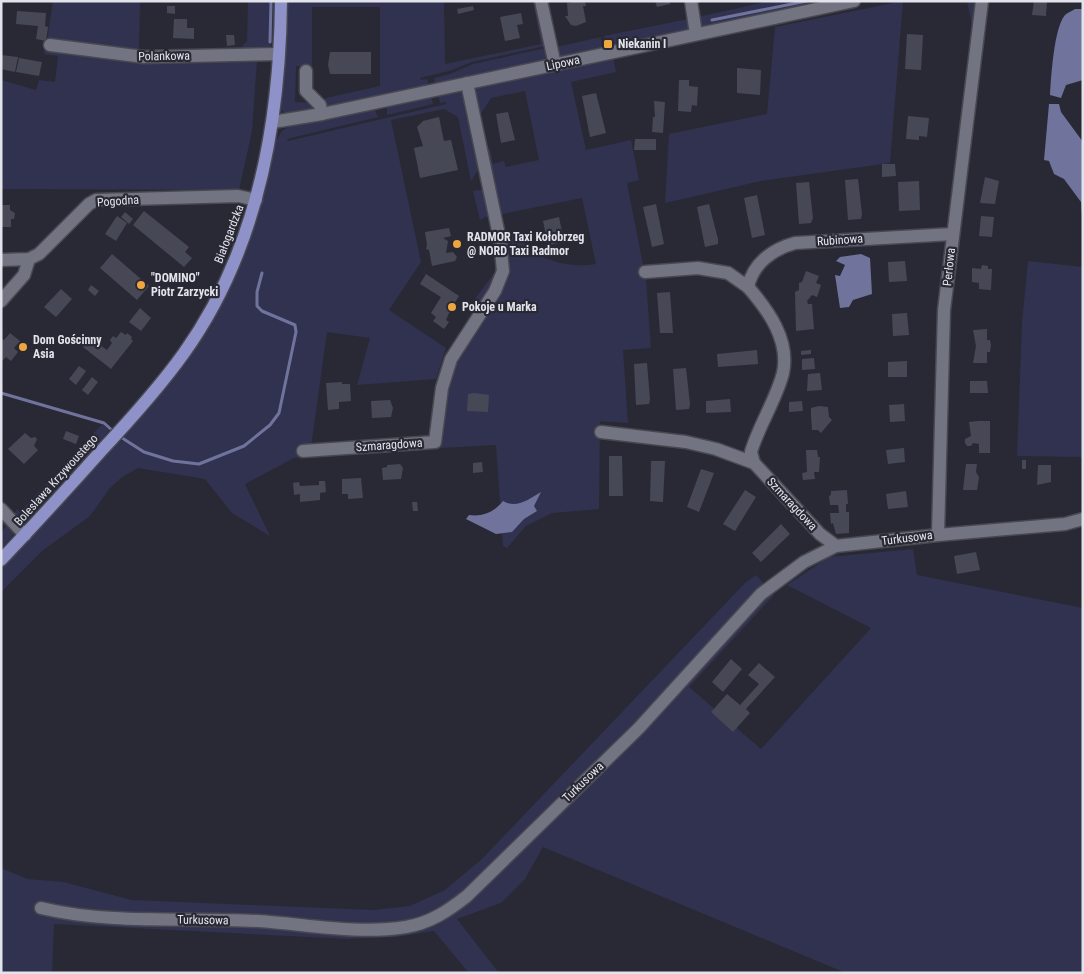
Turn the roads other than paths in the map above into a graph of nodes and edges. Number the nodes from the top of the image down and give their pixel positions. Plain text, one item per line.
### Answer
1 (281, 1) edge
2 (541, 1) edge
3 (691, 1) edge
4 (854, 1) edge
5 (982, 1) edge
6 (696, 34) junction
7 (50, 46) dead end
8 (280, 54) junction
9 (555, 65) junction
10 (306, 71) dead end
11 (466, 83) junction
12 (322, 114) junction
13 (273, 122) junction
14 (256, 200) junction
15 (953, 234) junction
16 (29, 259) junction
17 (1, 260) edge
18 (645, 272) dead end
19 (748, 287) junction
20 (1, 302) edge
21 (601, 432) dead end
22 (116, 435) joint
23 (303, 451) dead end
24 (754, 463) junction
25 (1, 508) edge
26 (1083, 519) edge
27 (938, 534) junction
28 (25, 535) junction
29 (836, 546) junction
30 (1, 560) edge
31 (41, 908) dead end

1 - 8 main road, Białogardzka
2 - 9 street
3 - 6 street
4 - 6 street, Lipowa
5 - 15 street, Perłowa
6 - 9 street, Lipowa
7 - 8 street, Polankowa
8 - 13 main road, Białogardzka
9 - 11 street, Lipowa
10 - 12 street
11 - 12 street, Lipowa
11 - 23 street, Szmaragdowa
12 - 13 street, Lipowa
13 - 14 main road, Białogardzka
14 - 16 street, Pogodna
14 - 22 main road, Białogardzka
15 - 19 street, Rubinowa
15 - 27 street, Perłowa
16 - 17 street
16 - 20 street
18 - 19 street
19 - 24 street
21 - 24 street, Szmaragdowa
22 - 28 main road, Bolesława Krzywoustego
24 - 29 street, Szmaragdowa
25 - 28 street
26 - 27 street, Turkusowa
27 - 29 street, Turkusowa
28 - 30 main road, Bolesława Krzywoustego
29 - 31 street, Turkusowa

